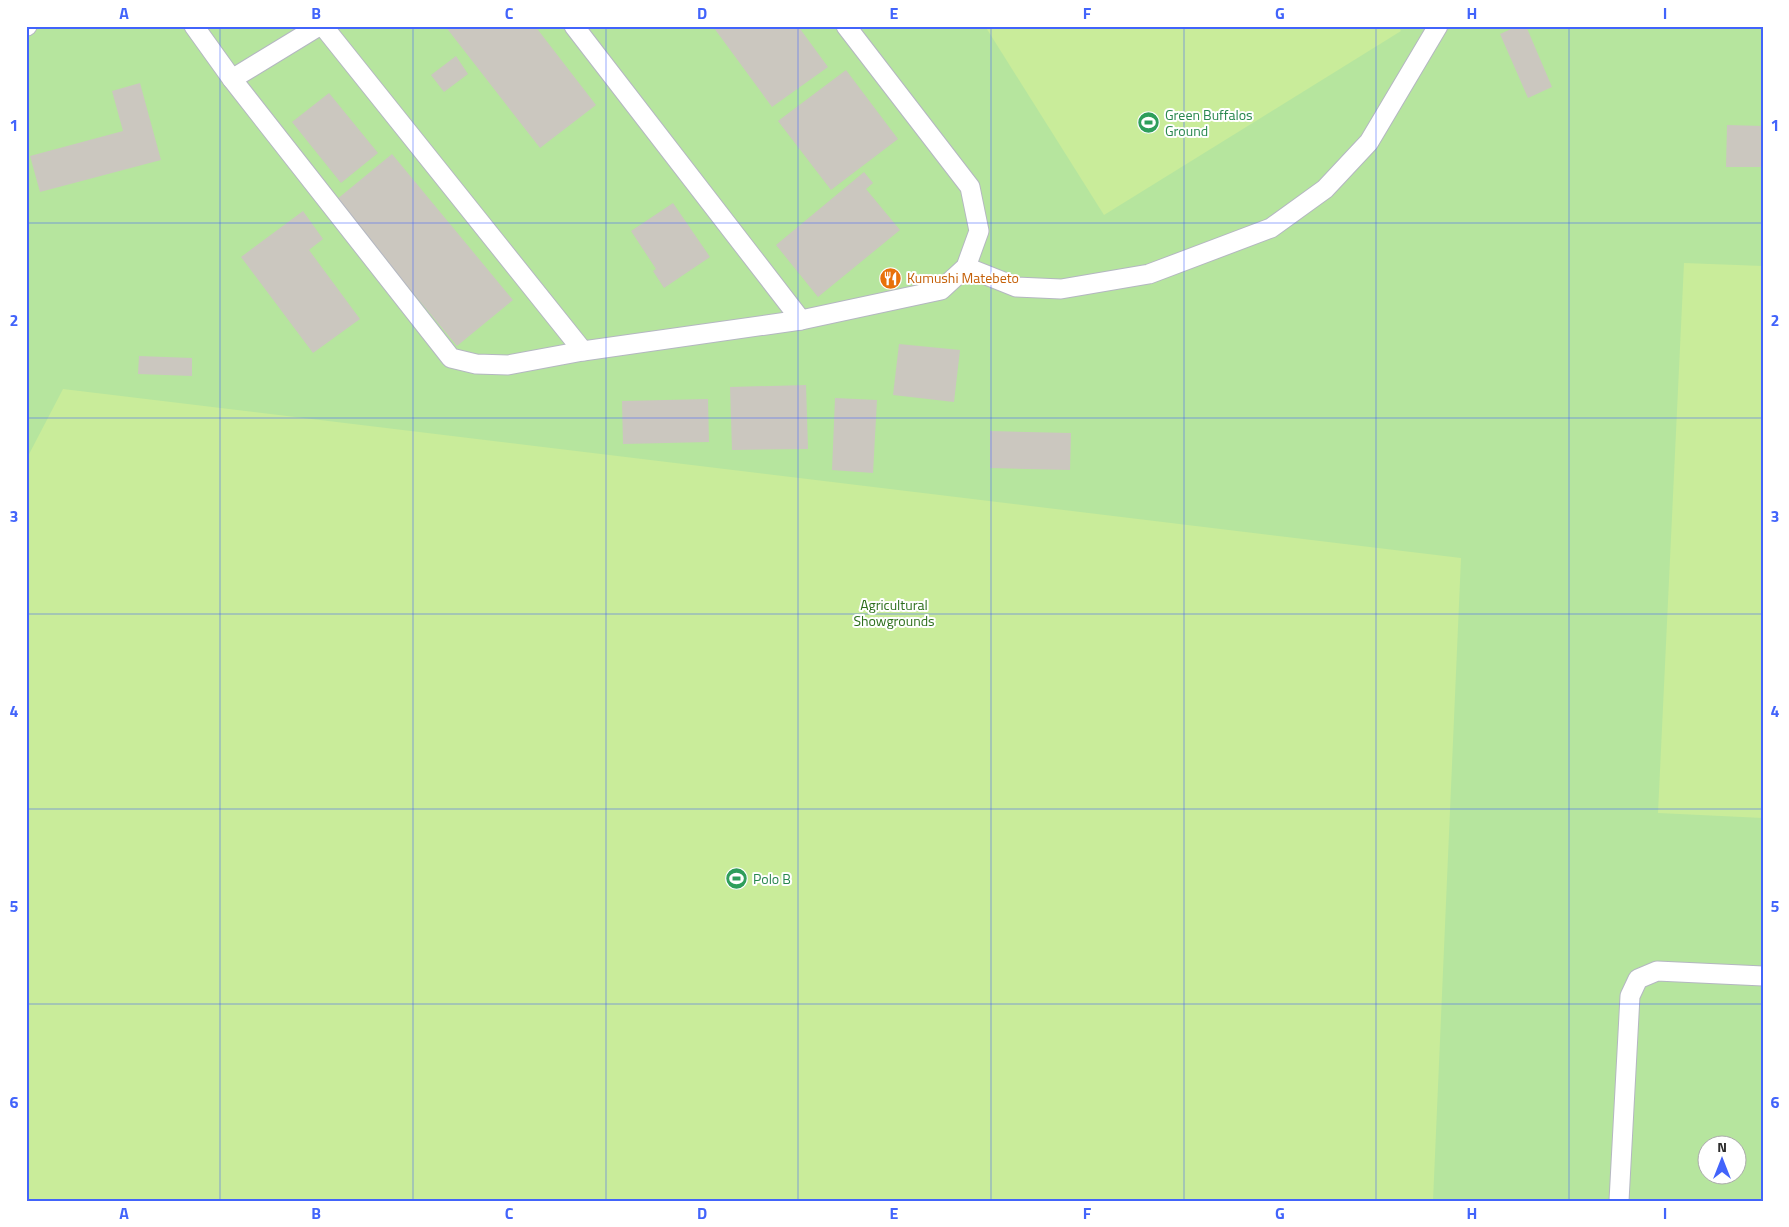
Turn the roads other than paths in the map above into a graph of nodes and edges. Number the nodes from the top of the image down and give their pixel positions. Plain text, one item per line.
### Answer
1 (194, 26) edge
2 (321, 26) edge
3 (574, 26) edge
4 (846, 26) edge
5 (1438, 26) edge
6 (232, 79) junction
7 (966, 267) junction
8 (800, 320) junction
9 (583, 351) junction
10 (1763, 976) edge
11 (1619, 1201) edge

1 - 6 lane
2 - 6 lane
2 - 9 lane
3 - 8 lane
4 - 7 lane
5 - 7 lane
6 - 9 lane
7 - 8 lane
8 - 9 lane
10 - 11 lane

